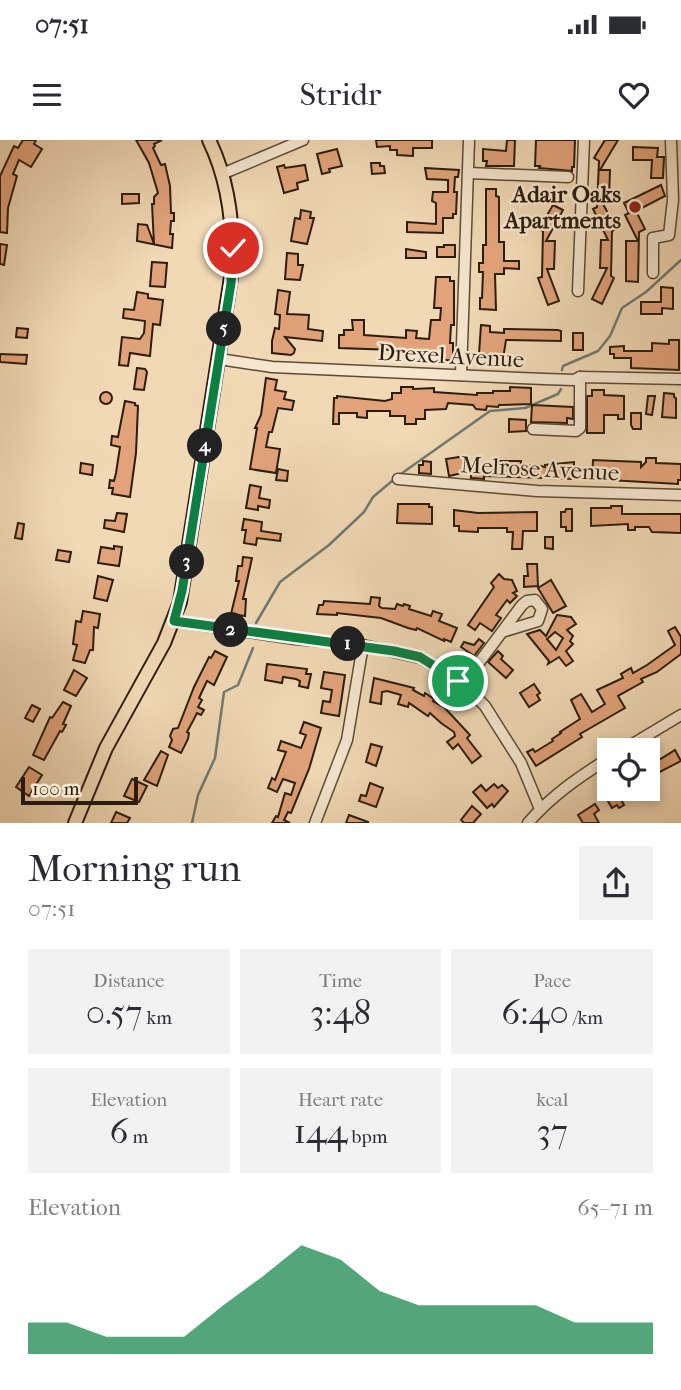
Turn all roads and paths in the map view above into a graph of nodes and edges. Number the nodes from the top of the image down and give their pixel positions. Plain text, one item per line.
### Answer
1 (209, 140) edge
2 (303, 140) edge
3 (469, 140) edge
4 (584, 140) edge
5 (671, 140) edge
6 (469, 173) junction
7 (222, 174) junction
8 (568, 177) dead end
9 (653, 273) dead end
10 (578, 291) dead end
11 (219, 359) junction
12 (461, 375) junction
13 (580, 377) junction
14 (681, 379) edge
15 (533, 429) dead end
16 (398, 479) dead end
17 (681, 495) edge
18 (174, 621) junction
19 (505, 631) dead end
20 (363, 645) junction
21 (463, 684) junction
22 (681, 715) edge
23 (643, 738) edge
24 (597, 765) edge
25 (540, 809) junction
26 (75, 823) edge
27 (315, 823) edge
28 (528, 823) edge

1 - 7 main road
2 - 7 street
3 - 6 street
4 - 10 street
5 - 9 street
6 - 8 street
6 - 12 street
7 - 11 main road
11 - 12 street, Drexel Avenue
11 - 18 main road
12 - 13 street, Drexel Avenue
13 - 14 street, Drexel Avenue
13 - 15 street
16 - 17 street, Melrose Avenue
18 - 20 street
18 - 26 main road
19 - 21 street
20 - 21 street
20 - 27 street
21 - 25 street
22 - 23 street
24 - 25 street
25 - 28 street

